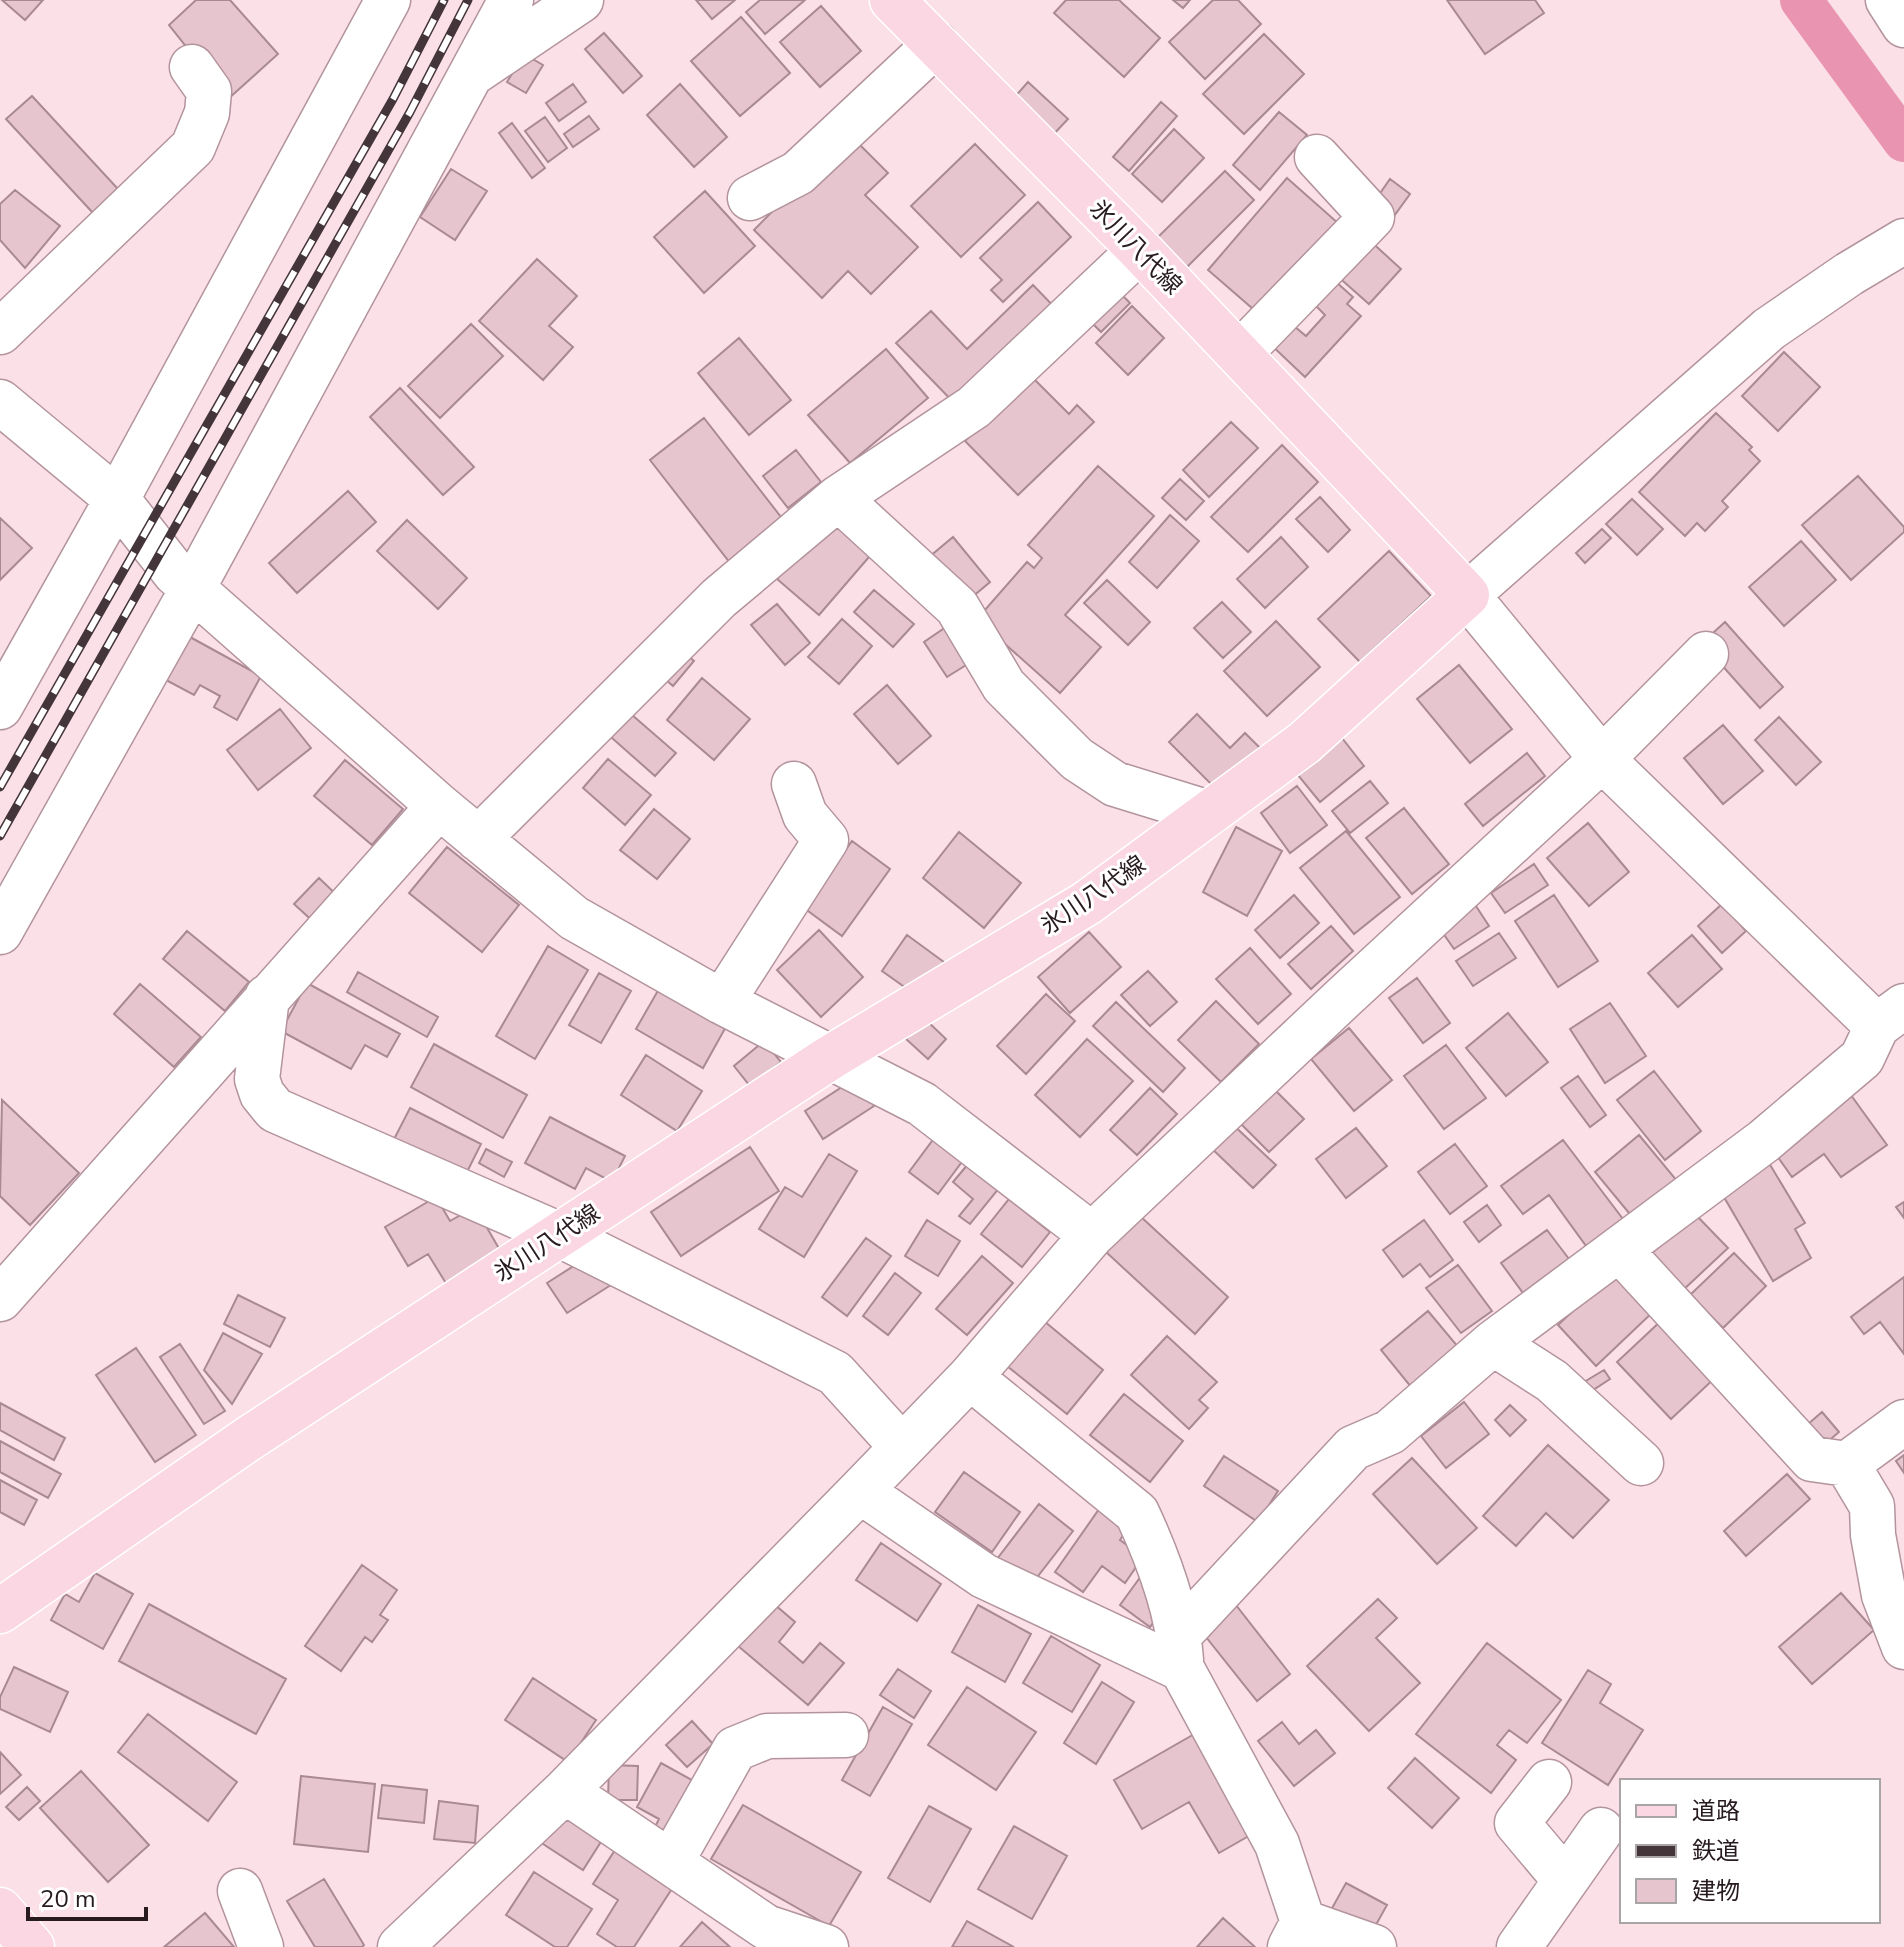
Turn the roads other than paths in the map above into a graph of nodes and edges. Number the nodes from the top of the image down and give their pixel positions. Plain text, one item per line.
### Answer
1 (388, 0) edge
2 (511, 0) edge
3 (581, 0) edge
4 (892, 0) edge
5 (1888, 0) edge
6 (1904, 25) edge
7 (936, 44) junction
8 (192, 67) dead end
9 (471, 74) junction
10 (1317, 157) dead end
11 (750, 198) dead end
12 (1904, 241) edge
13 (1140, 250) junction
14 (0, 332) edge
15 (1239, 354) junction
16 (0, 402) edge
17 (838, 498) junction
18 (117, 499) junction
19 (193, 588) junction
20 (1467, 595) junction
21 (1706, 654) dead end
22 (0, 707) edge
23 (1602, 759) junction
24 (794, 784) dead end
25 (439, 806) junction
26 (1209, 813) junction
27 (478, 839) junction
28 (0, 932) edge
29 (267, 997) junction
30 (722, 1002) junction
31 (1890, 1016) edge
32 (831, 1057) junction
33 (560, 1235) junction
34 (1092, 1235) junction
35 (1619, 1249) junction
36 (0, 1299) edge
37 (1493, 1343) junction
38 (970, 1377) junction
39 (1904, 1422) edge
40 (902, 1447) junction
41 (1641, 1463) dead end
42 (1847, 1464) junction
43 (860, 1491) junction
44 (1894, 1588) edge
45 (0, 1611) edge
46 (1904, 1647) edge
47 (1180, 1652) junction
48 (846, 1735) dead end
49 (1549, 1782) dead end
50 (565, 1791) junction
51 (1601, 1830) dead end
52 (671, 1862) junction
53 (1564, 1879) junction
54 (240, 1891) dead end
55 (0, 1910) edge
56 (1297, 1934) edge
57 (32, 1947) edge
58 (261, 1947) edge
59 (400, 1947) edge
60 (826, 1947) edge
61 (1374, 1947) edge
62 (1519, 1947) edge

1 - 18 street
2 - 9 street
3 - 9 street
4 - 7 main road, 氷川八代線
5 - 6 street
7 - 11 street
7 - 13 main road, 氷川八代線
8 - 14 street
9 - 19 street
10 - 15 street
12 - 20 street
13 - 15 main road, 氷川八代線
13 - 17 street
15 - 20 main road, 氷川八代線
16 - 18 street
17 - 26 street
17 - 27 street
18 - 19 street
18 - 22 street
19 - 25 street
19 - 28 street
20 - 23 street
20 - 26 main road, 氷川八代線
21 - 23 street
23 - 31 street
23 - 34 street
24 - 30 street
25 - 27 street
25 - 29 street
26 - 32 main road, 氷川八代線
27 - 30 street
29 - 33 street
29 - 36 street
30 - 32 street
31 - 35 street
32 - 33 main road, 氷川八代線
32 - 34 street
33 - 40 street
33 - 45 main road, 氷川八代線
34 - 38 street
35 - 37 street
35 - 42 street
37 - 41 street
37 - 47 street
38 - 40 street
38 - 47 street
39 - 42 street
40 - 43 street
42 - 44 street
43 - 47 street
43 - 50 street
44 - 46 street
47 - 56 street
48 - 52 street
49 - 53 street
50 - 52 street
50 - 59 street
51 - 53 street
52 - 60 street
53 - 62 street
54 - 58 street
55 - 57 main road
56 - 61 street

